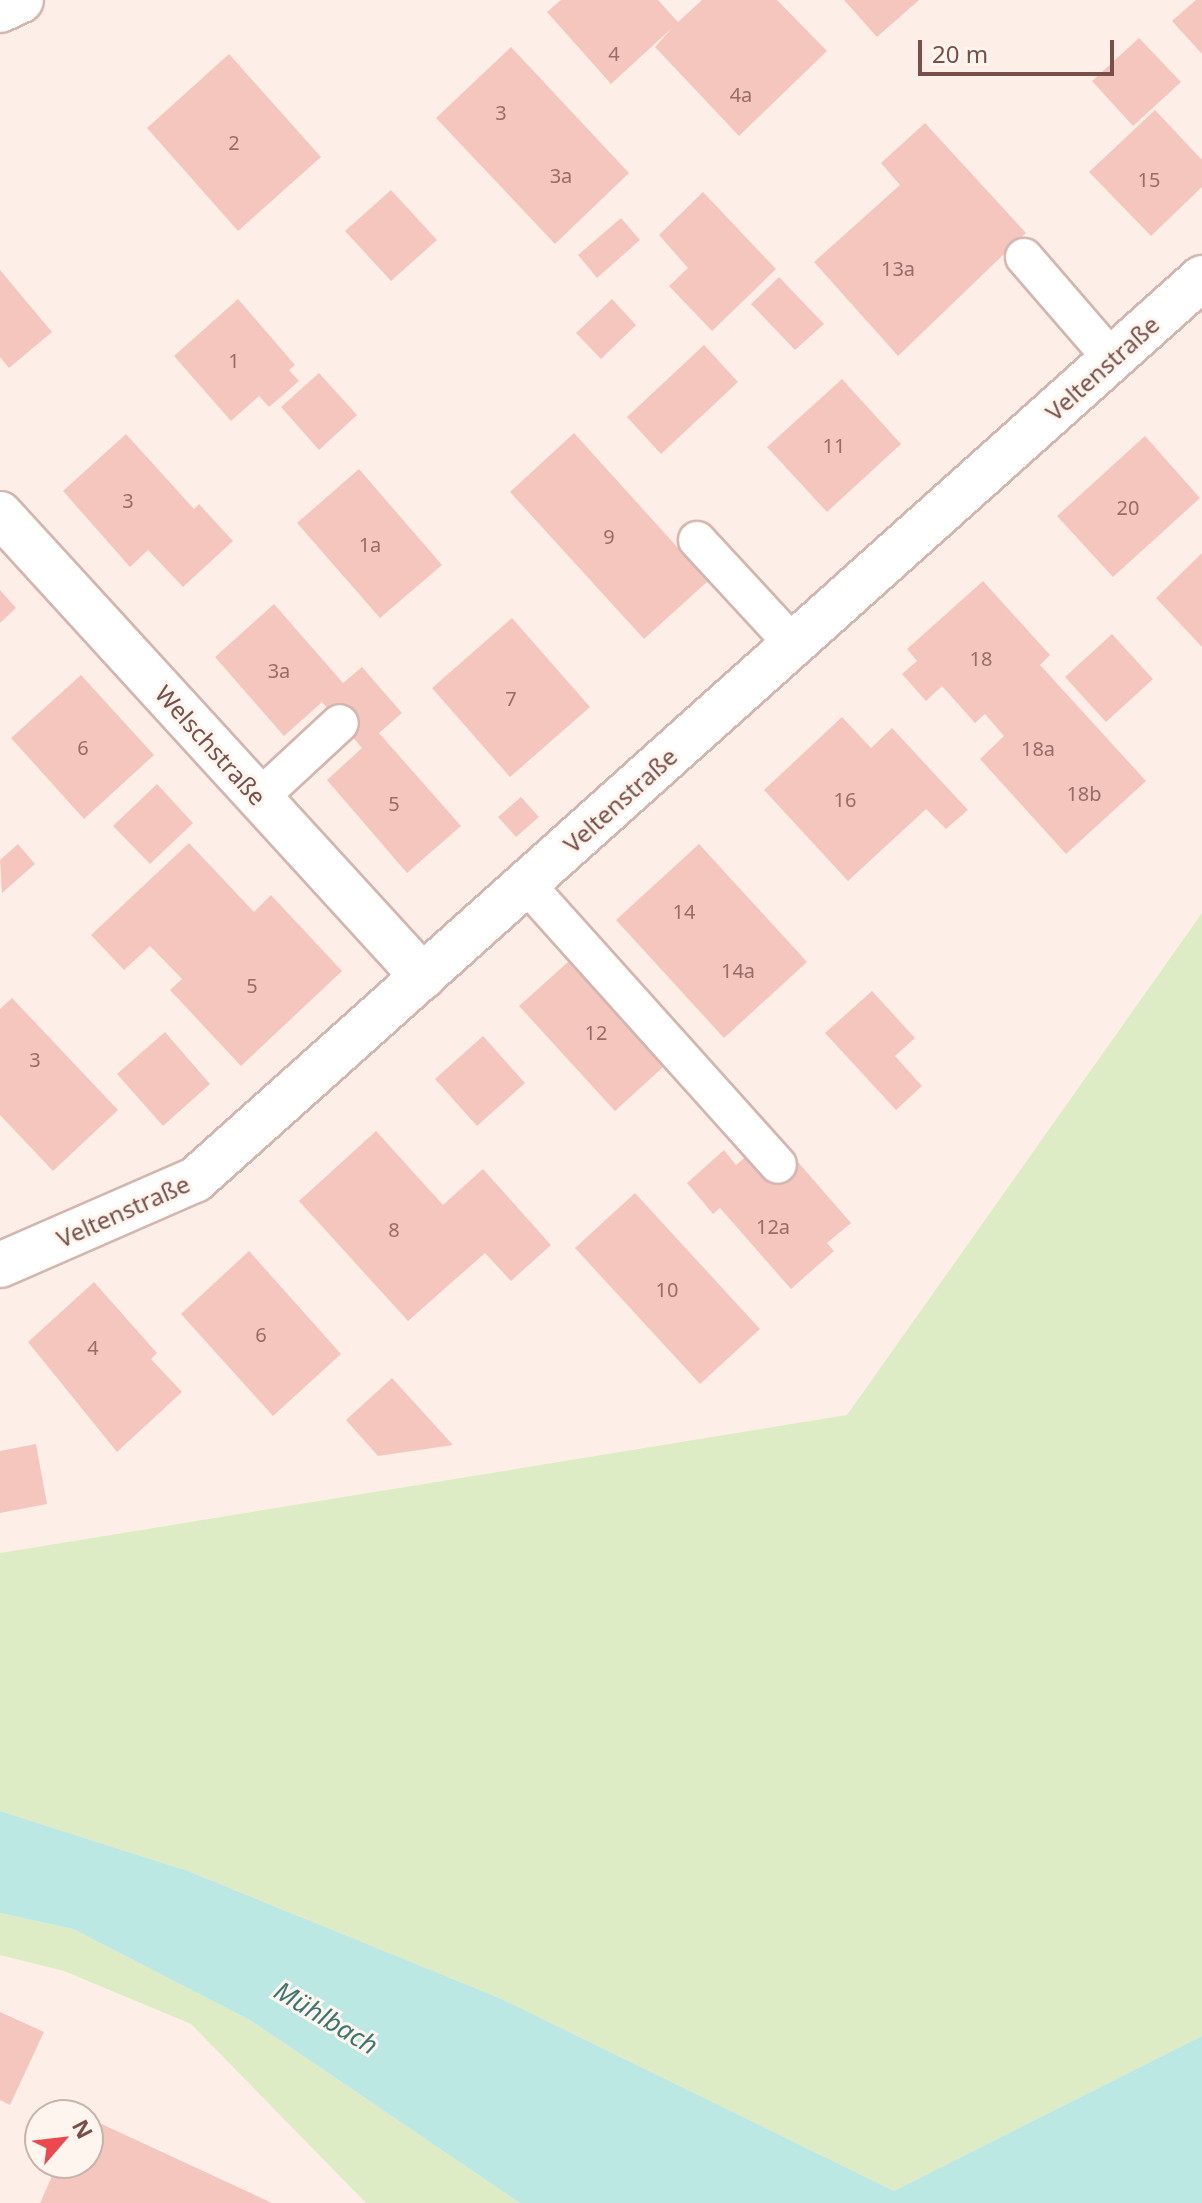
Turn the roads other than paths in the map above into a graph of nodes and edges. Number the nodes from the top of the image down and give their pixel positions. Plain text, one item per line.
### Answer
1 (21, 0) edge
2 (0, 10) edge
3 (1024, 257) dead end
4 (1202, 278) edge
5 (1112, 359) junction
6 (0, 514) edge
7 (697, 540) dead end
8 (794, 645) junction
9 (340, 723) dead end
10 (259, 798) junction
11 (526, 884) junction
12 (423, 977) junction
13 (778, 1165) dead end
14 (0, 1265) edge

1 - 2 street
3 - 5 lane
4 - 5 street, Veltenstraße
5 - 8 street, Veltenstraße
6 - 10 street, Welschstraße
7 - 8 lane
8 - 11 street, Veltenstraße
9 - 10 lane
10 - 12 street, Welschstraße
11 - 12 street, Veltenstraße
11 - 13 lane
12 - 14 street, Veltenstraße

